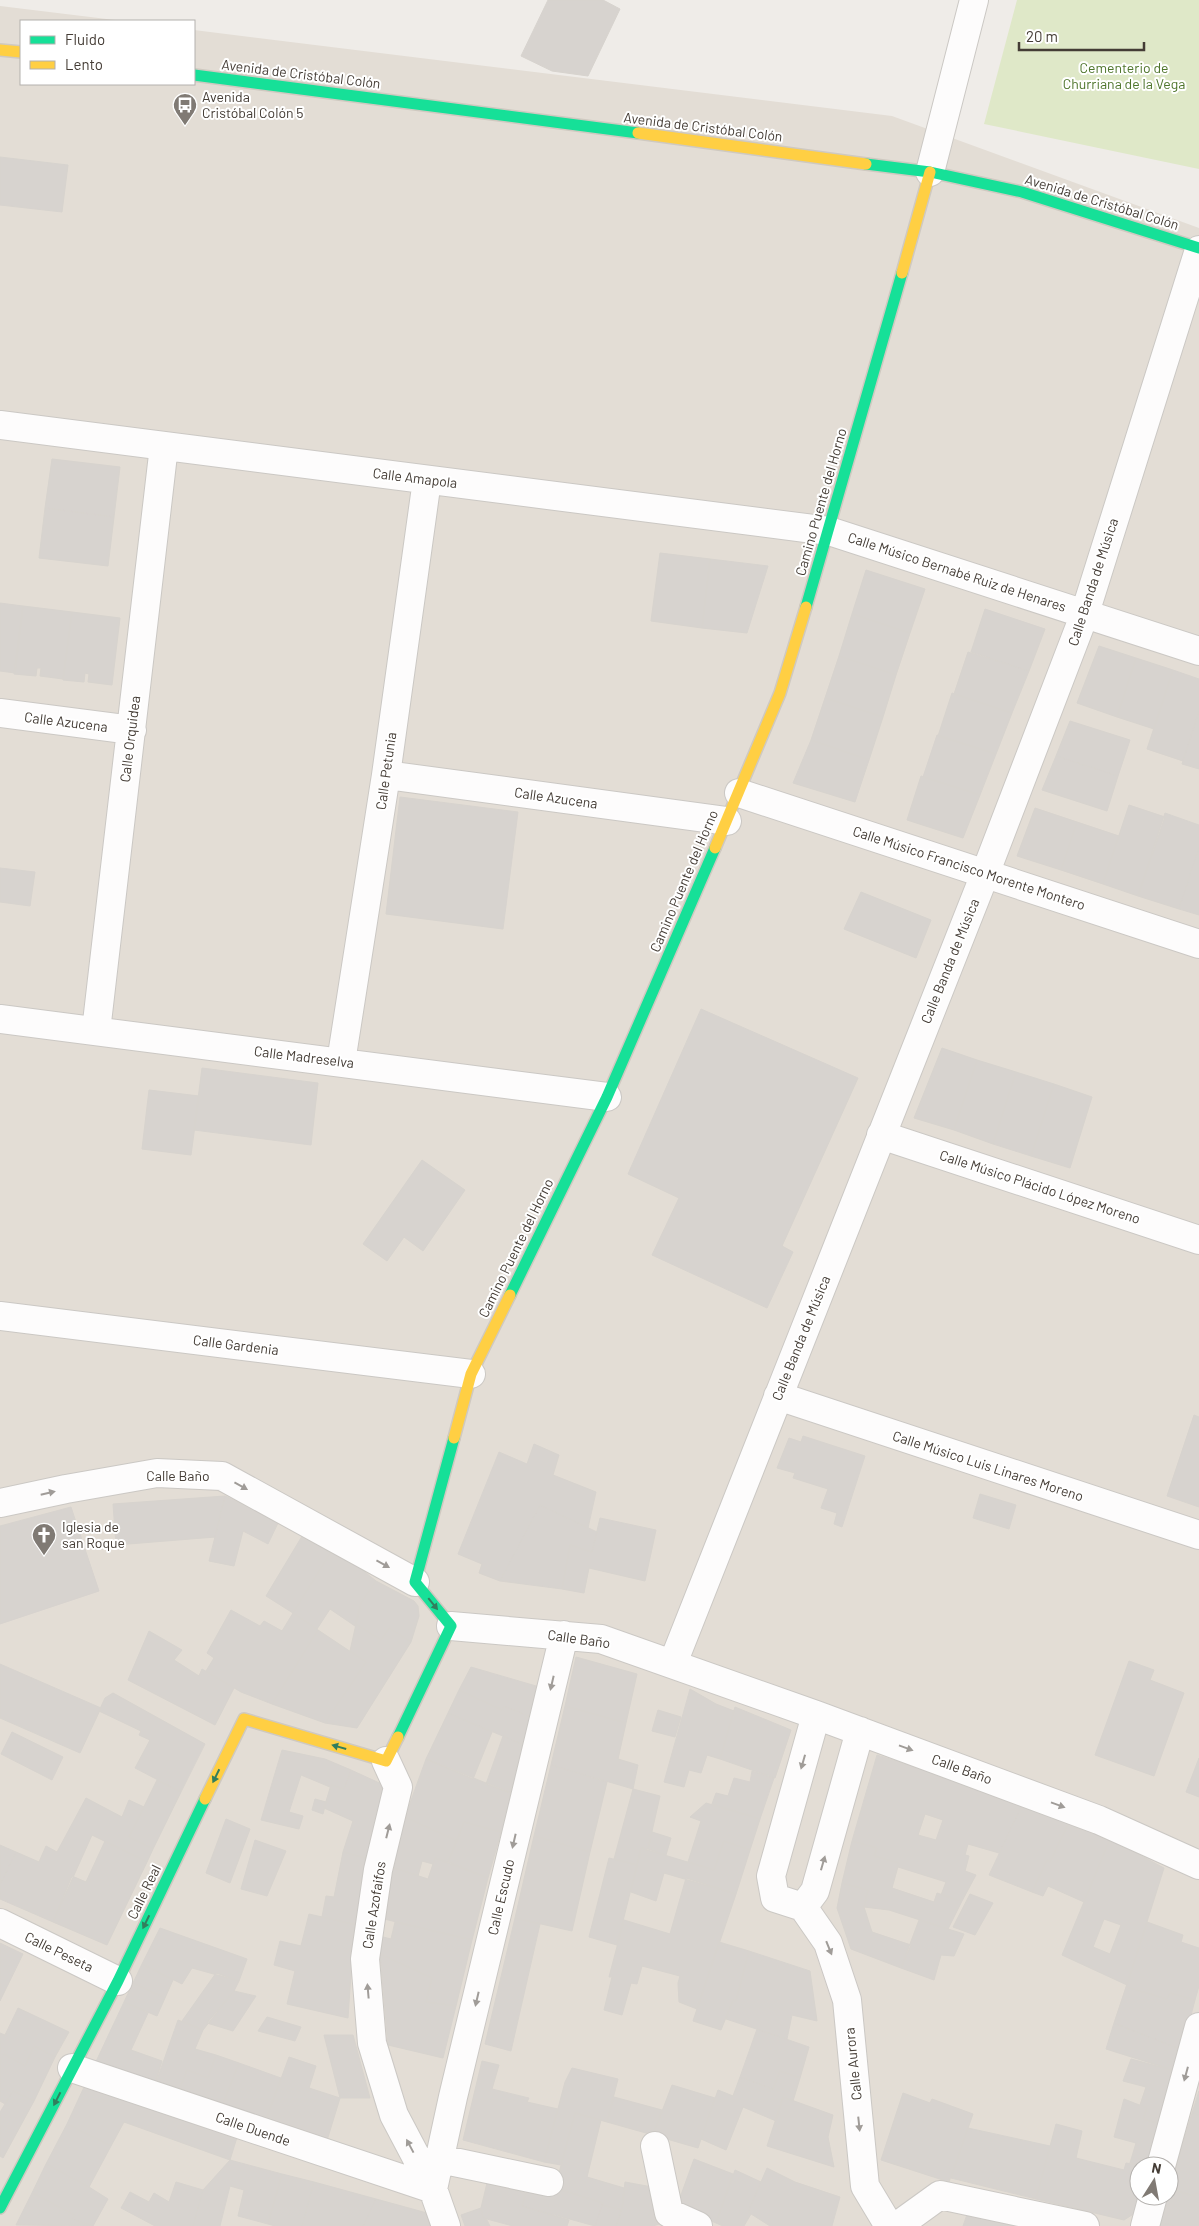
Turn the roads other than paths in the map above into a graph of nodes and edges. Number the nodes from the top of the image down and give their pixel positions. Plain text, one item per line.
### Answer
1 (974, 0) edge
2 (0, 50) edge
3 (20, 52) edge
4 (195, 75) edge
5 (930, 172) junction
6 (1199, 249) edge
7 (0, 425) edge
8 (164, 446) junction
9 (427, 480) junction
10 (829, 531) junction
11 (1084, 613) junction
12 (1199, 651) edge
13 (0, 714) edge
14 (132, 730) junction
15 (386, 775) junction
16 (739, 793) junction
17 (727, 821) junction
18 (985, 874) junction
19 (1199, 944) edge
20 (0, 1019) edge
21 (96, 1031) junction
22 (341, 1062) junction
23 (608, 1097) junction
24 (881, 1135) junction
25 (1199, 1240) edge
26 (0, 1316) edge
27 (471, 1374) junction
28 (778, 1396) junction
29 (0, 1503) edge
30 (1199, 1536) edge
31 (415, 1582) junction
32 (451, 1626) junction
33 (564, 1635) junction
34 (673, 1663) junction
35 (816, 1715) junction
36 (860, 1731) junction
37 (386, 1761) junction
38 (1199, 1866) edge
39 (803, 1907) junction
40 (0, 1923) edge
41 (118, 1981) junction
42 (1199, 2027) edge
43 (72, 2068) junction
44 (655, 2146) dead end
45 (1164, 2156) edge
46 (440, 2159) junction
47 (550, 2182) dead end
48 (434, 2189) junction
49 (1150, 2206) edge
50 (0, 2208) edge
51 (446, 2226) edge
52 (698, 2226) edge
53 (889, 2226) edge
54 (898, 2226) edge
55 (1085, 2226) edge
56 (1145, 2226) edge

1 - 5 street
2 - 3 street
4 - 5 street, Avenida de Cristóbal Colón
5 - 6 street, Avenida de Cristóbal Colón
5 - 10 street, Camino Puente del Horno
6 - 11 street, Calle Banda de Música
7 - 8 street, Calle Amapola
8 - 9 street, Calle Amapola
8 - 14 street, Calle Orquidea
9 - 10 street, Calle Amapola
9 - 15 street, Calle Petunia
10 - 11 street, Calle Músico Bernabé Ruiz de Henares
10 - 16 street, Camino Puente del Horno
11 - 12 street, Calle Músico Bernabé Ruiz de Henares
11 - 18 street, Calle Banda de Música
13 - 14 street, Calle Azucena
14 - 21 street, Calle Orquidea
15 - 17 street, Calle Azucena
15 - 22 street, Calle Petunia
16 - 17 street, Camino Puente del Horno
16 - 18 street, Calle Músico Francisco Morente Montero
17 - 23 street, Camino Puente del Horno
18 - 19 street, Calle Músico Francisco Morente Montero
18 - 24 street, Calle Banda de Música
20 - 21 street, Calle Madreselva
21 - 22 street, Calle Madreselva
22 - 23 street, Calle Madreselva
23 - 27 street, Camino Puente del Horno
24 - 25 street, Calle Músico Plácido López Moreno
24 - 28 street, Calle Banda de Música
26 - 27 street, Calle Gardenia
27 - 31 street, Camino Puente del Horno
28 - 30 street, Calle Músico Luis Linares Moreno
28 - 34 street, Calle Banda de Música
29 -> 31 street, Calle Baño
31 -> 32 street, Calle Baño
32 - 33 street, Calle Baño
32 - 37 street
33 - 34 street, Calle Baño
33 -> 46 street, Calle Escudo
34 - 35 street, Calle Baño
35 - 36 street, Calle Baño
35 -> 39 street
36 -> 38 street, Calle Baño
39 -> 36 street
37 -> 41 street, Calle Real
48 -> 37 street, Calle Azofaifos
39 -> 53 street, Calle Aurora
40 - 41 street, Calle Peseta
41 - 43 street, Calle Real
42 -> 45 street
43 - 48 street, Calle Duende
43 -> 50 street, Calle Real
44 - 52 street
46 - 47 street
46 - 48 street, Calle Escudo
48 - 51 street, Calle Escudo
49 - 56 street
54 - 55 street

